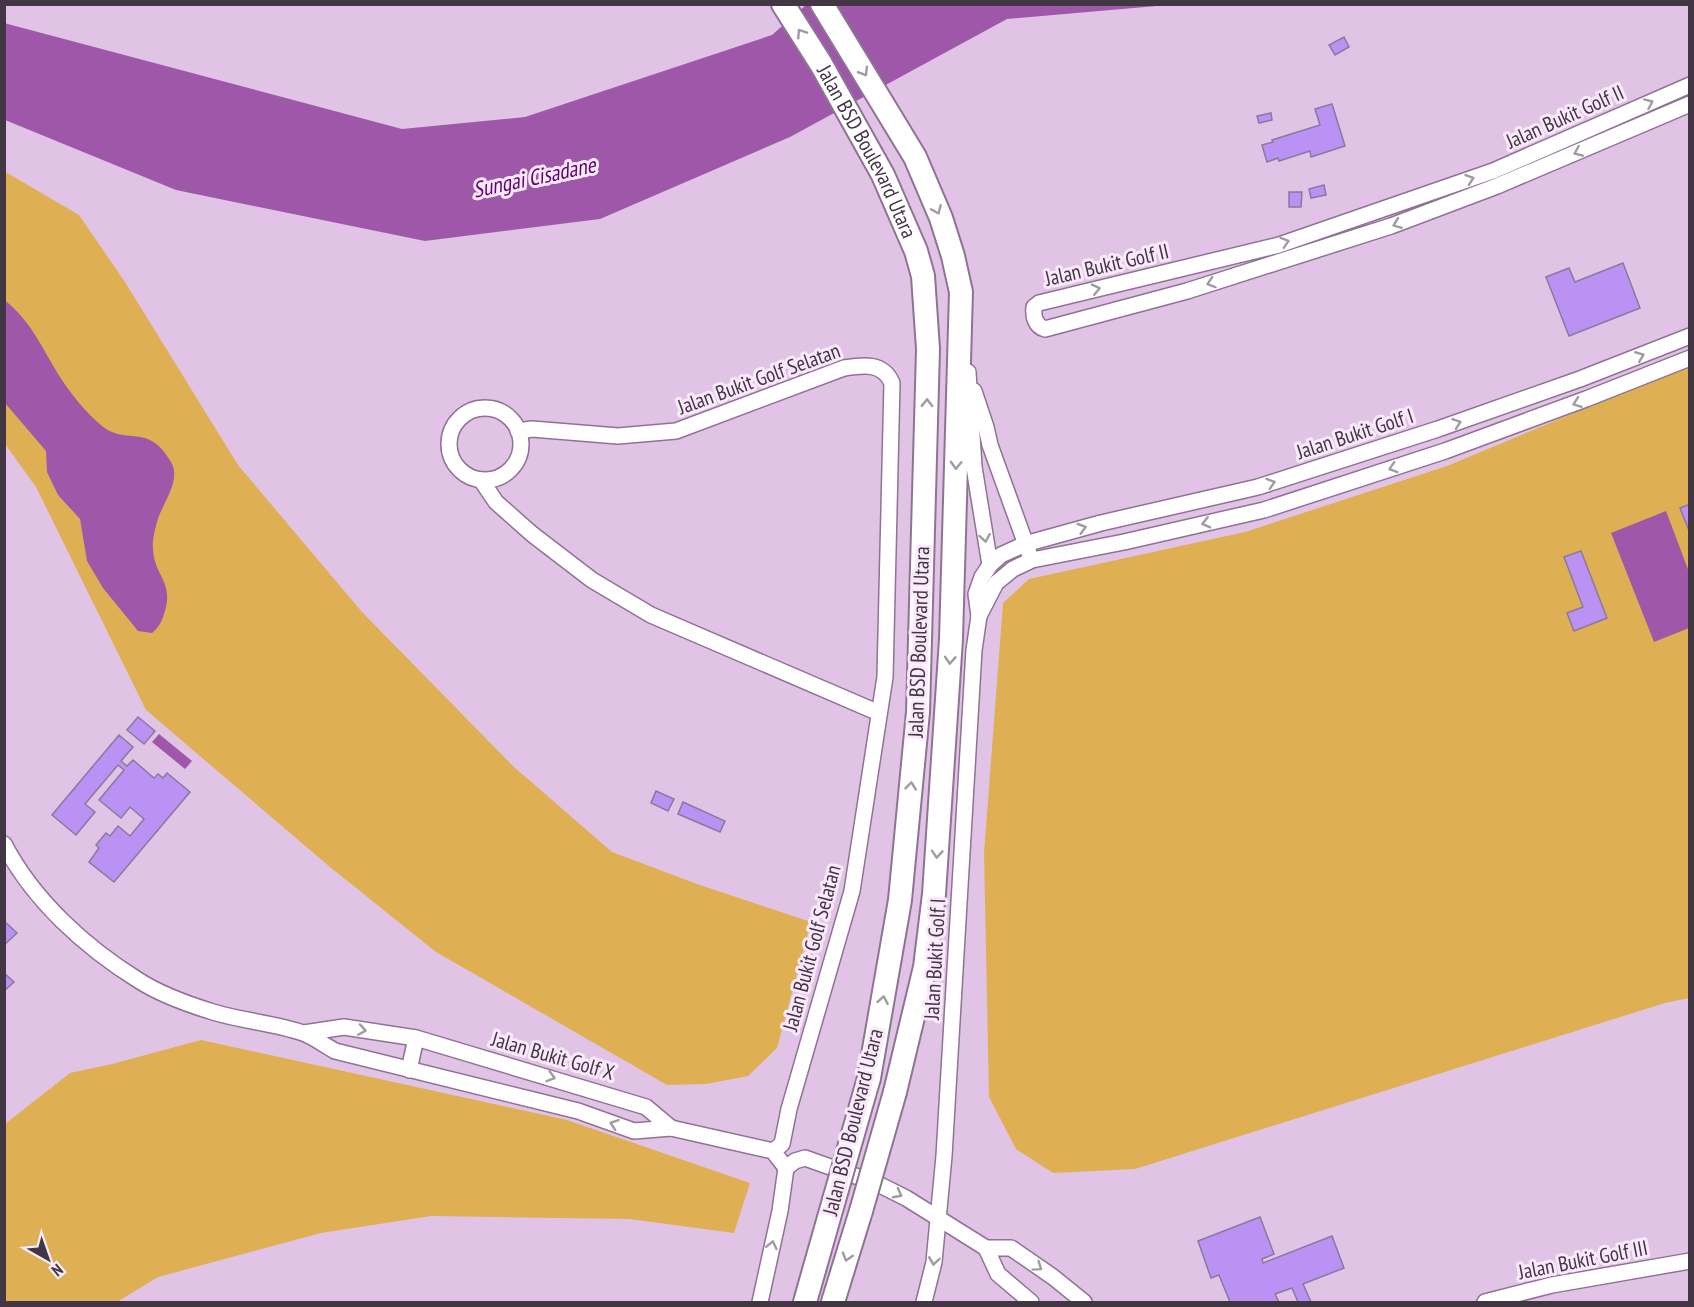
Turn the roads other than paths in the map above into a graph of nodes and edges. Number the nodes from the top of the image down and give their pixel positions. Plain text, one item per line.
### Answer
1 (783, 4) edge
2 (822, 4) edge
3 (1689, 86) edge
4 (1689, 104) edge
5 (961, 292) junction
6 (1689, 336) edge
7 (1689, 358) edge
8 (969, 381) junction
9 (518, 431) junction
10 (481, 480) junction
11 (1026, 544) junction
12 (1032, 560) junction
13 (990, 565) junction
14 (979, 616) junction
15 (879, 713) junction
16 (4, 844) edge
17 (304, 1033) junction
18 (416, 1038) junction
19 (409, 1070) junction
20 (586, 1088) junction
21 (578, 1111) junction
22 (671, 1128) junction
23 (778, 1147) junction
24 (790, 1164) junction
25 (937, 1218) junction
26 (986, 1248) junction
27 (1689, 1261) edge
28 (760, 1302) edge
29 (805, 1302) edge
30 (833, 1302) edge
31 (924, 1302) edge
32 (1031, 1302) edge
33 (1084, 1302) edge
34 (1485, 1302) edge

29 -> 1 main road, Jalan BSD Boulevard Utara, bridge
2 -> 5 main road, Jalan BSD Boulevard Utara
4 -> 3 street, Jalan Bukit Golf II
5 - 8 street
5 -> 30 main road, Jalan BSD Boulevard Utara, bridge
11 -> 6 street, Jalan Bukit Golf I
7 -> 12 street, Jalan Bukit Golf I
8 - 11 street
8 -> 13 street
9 - 10 street
9 - 10 street
9 - 15 street, Jalan Bukit Golf Selatan
10 - 15 street
11 - 12 street
11 - 13 street, Jalan Bukit Golf I
12 - 14 street, Jalan Bukit Golf I
13 - 14 street, Jalan Bukit Golf I
14 - 25 street, Jalan Bukit Golf I
15 - 23 street, Jalan Bukit Golf Selatan
16 - 17 street, Jalan Bukit Golf X
17 -> 18 street, Jalan Bukit Golf X
17 - 19 street, Jalan Bukit Golf X
18 - 19 street
18 -> 20 street, Jalan Bukit Golf X
19 - 21 street, Jalan Bukit Golf X
20 - 21 street
20 - 22 street, Jalan Bukit Golf X
22 -> 21 street, Jalan Bukit Golf X
22 - 23 street, Jalan Bukit Golf X
23 - 24 street
24 -> 25 street
28 -> 24 street
25 - 26 street
25 -> 31 street, Jalan Bukit Golf I
26 - 32 street
26 -> 33 street
27 - 34 street, Jalan Bukit Golf III

